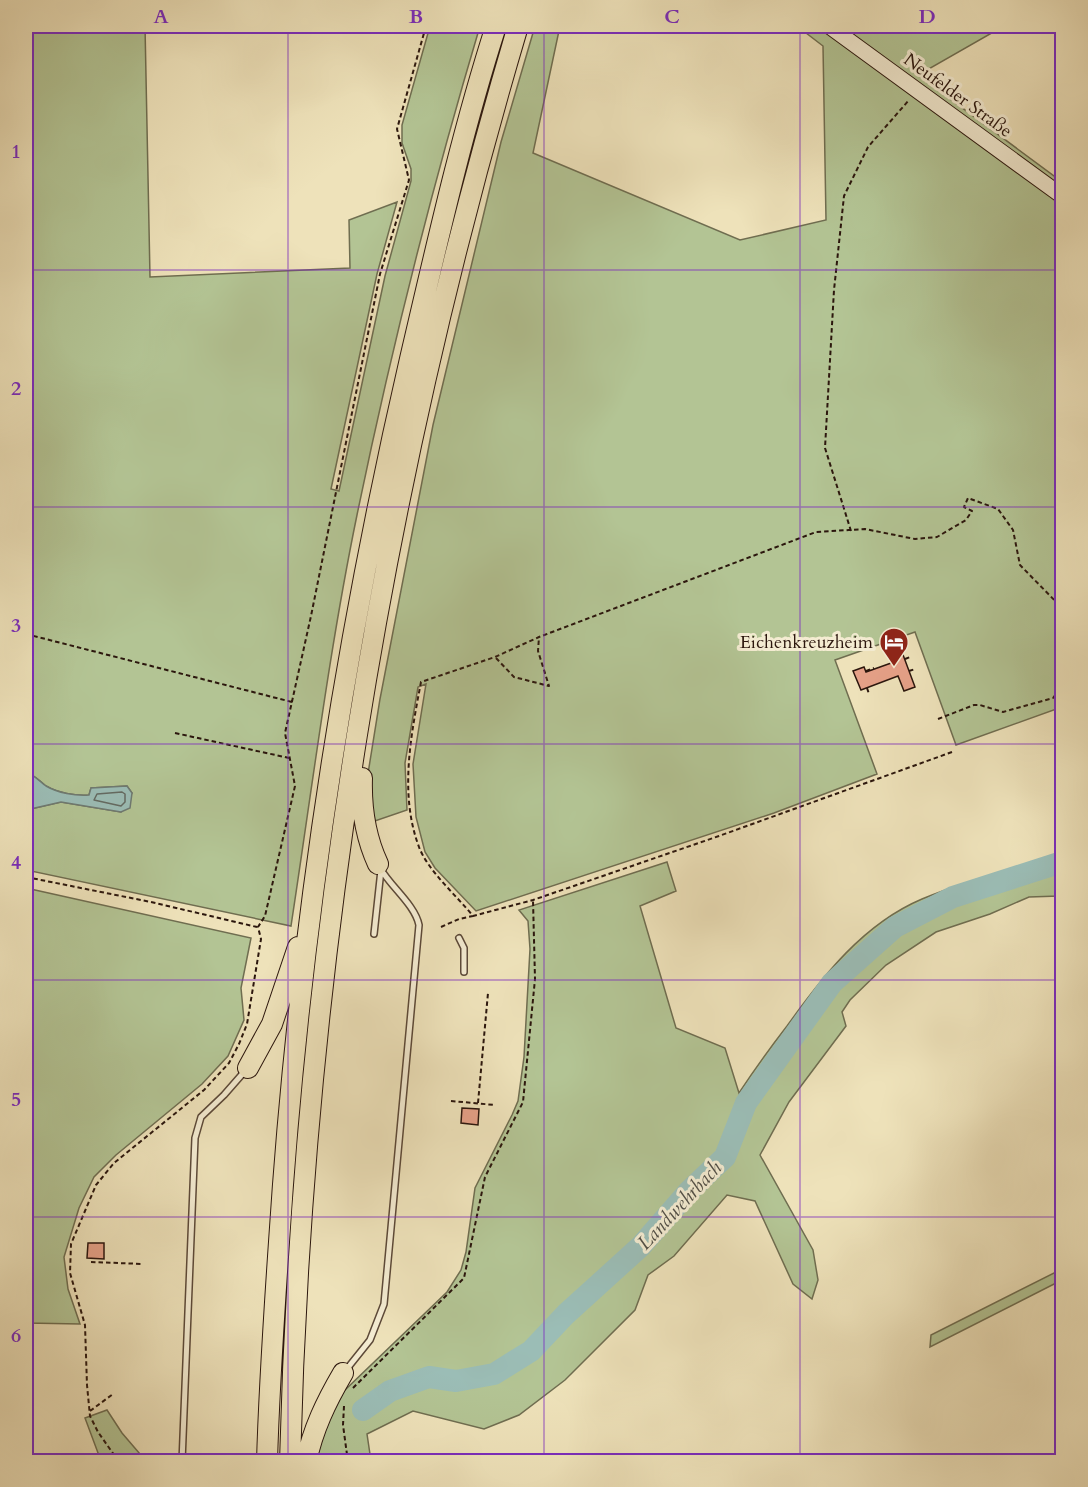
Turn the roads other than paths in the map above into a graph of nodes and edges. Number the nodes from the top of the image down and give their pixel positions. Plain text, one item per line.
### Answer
1 (496, 26) edge
2 (518, 26) edge
3 (829, 26) edge
4 (1062, 196) edge
5 (364, 695) junction
6 (379, 867) junction
7 (312, 902) junction
8 (375, 934) dead end
9 (459, 938) dead end
10 (464, 972) dead end
11 (248, 1068) joint
12 (343, 1373) joint
13 (182, 1461) edge
14 (267, 1461) edge
15 (290, 1461) edge
16 (306, 1461) edge

1 - 7 highway
2 - 5 highway
3 - 4 main road, Neufelder Straße
5 - 6 highway
5 - 15 highway
6 - 8 lane
6 - 12 lane
7 - 11 highway
7 - 14 highway
9 - 10 lane
11 - 13 lane
12 - 16 highway

